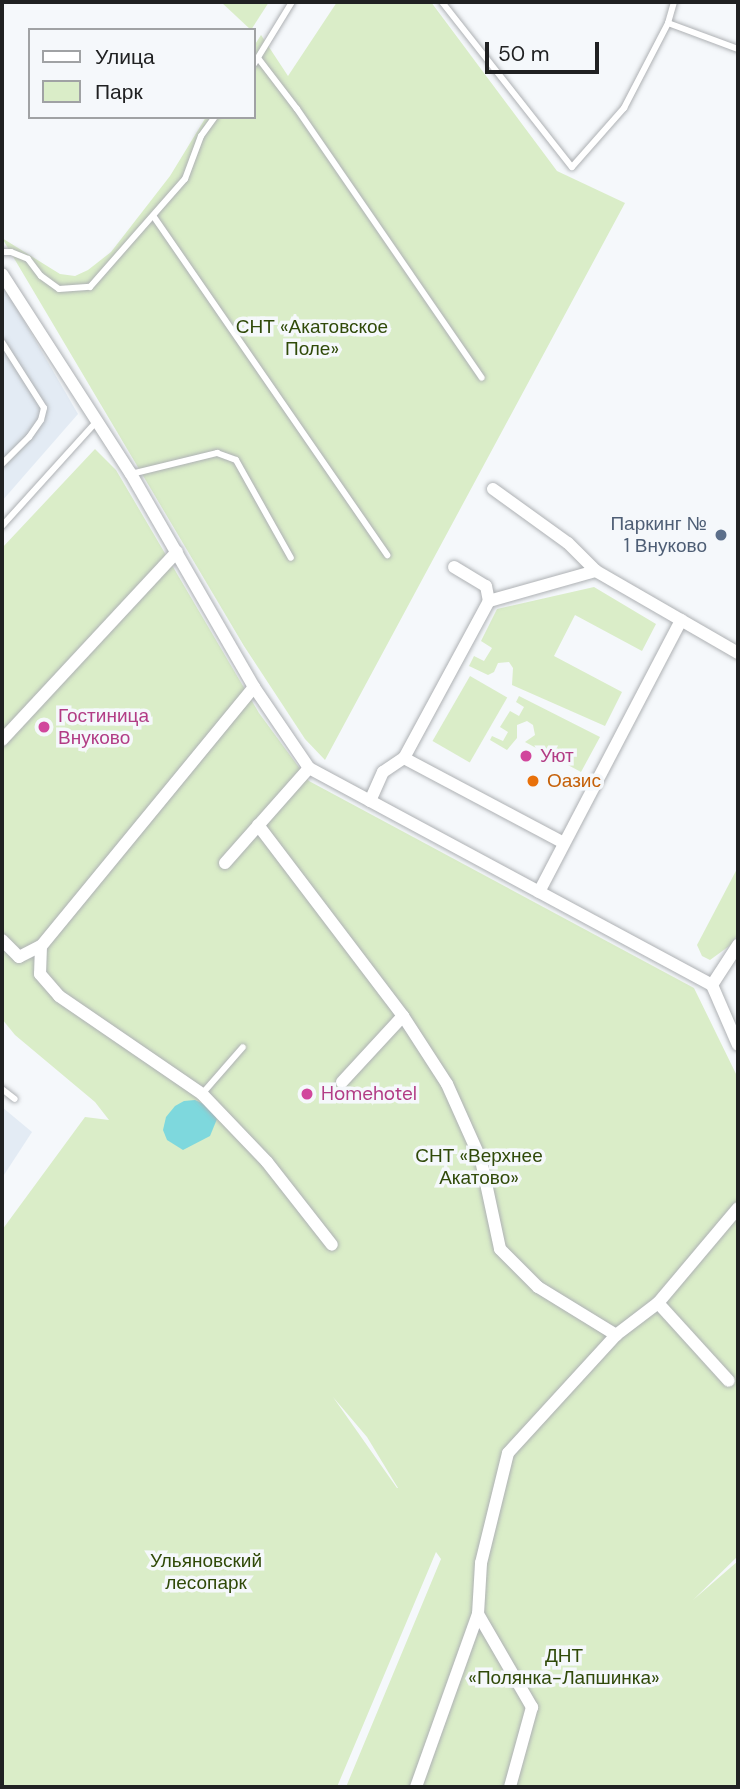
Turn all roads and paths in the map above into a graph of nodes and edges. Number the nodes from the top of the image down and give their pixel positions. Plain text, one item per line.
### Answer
1 (292, 2) edge
2 (442, 2) edge
3 (674, 2) edge
4 (668, 23) junction
5 (738, 49) edge
6 (256, 61) edge
7 (214, 119) edge
8 (154, 217) junction
9 (2, 252) edge
10 (2, 274) edge
11 (2, 342) edge
12 (482, 378) dead end
13 (97, 421) junction
14 (2, 464) edge
15 (131, 474) junction
16 (493, 489) dead end
17 (2, 526) edge
18 (177, 552) junction
19 (387, 555) dead end
20 (291, 558) dead end
21 (454, 566) dead end
22 (596, 571) junction
23 (489, 601) junction
24 (681, 620) junction
25 (738, 653) edge
26 (254, 687) junction
27 (2, 740) edge
28 (404, 758) junction
29 (309, 768) junction
30 (370, 801) junction
31 (258, 825) junction
32 (564, 843) junction
33 (225, 863) dead end
34 (539, 892) junction
35 (2, 940) edge
36 (738, 945) edge
37 (41, 946) junction
38 (712, 985) junction
39 (403, 1016) junction
40 (738, 1045) edge
41 (243, 1047) dead end
42 (342, 1082) dead end
43 (2, 1089) edge
44 (202, 1094) junction
45 (15, 1100) dead end
46 (738, 1208) edge
47 (332, 1245) dead end
48 (658, 1303) junction
49 (616, 1335) junction
50 (729, 1381) dead end
51 (478, 1614) junction
52 (416, 1787) edge
53 (510, 1787) edge

1 - 6 lane
2 - 4 lane
3 - 4 lane
4 - 5 lane
6 - 12 lane
7 - 8 lane
8 - 9 lane
8 - 19 lane
10 - 13 street
11 - 14 lane
13 - 15 street
13 - 17 lane
15 - 18 street
15 - 20 lane
16 - 22 street
18 - 26 street
18 - 27 street
21 - 23 street
22 - 23 street
22 - 24 street
23 - 28 street
24 - 25 street
24 - 32 street
26 - 29 street
26 - 37 street
28 - 30 street
28 - 32 street
29 - 30 street
29 - 31 street
30 - 34 street
31 - 33 street
31 - 39 street
32 - 34 street
34 - 38 street
35 - 37 street
36 - 38 street
37 - 44 street
38 - 40 street
39 - 42 street
39 - 49 street
41 - 44 lane
43 - 45 lane
44 - 47 street
46 - 48 street
48 - 49 street
48 - 50 street
49 - 51 street
51 - 52 street
51 - 53 street

